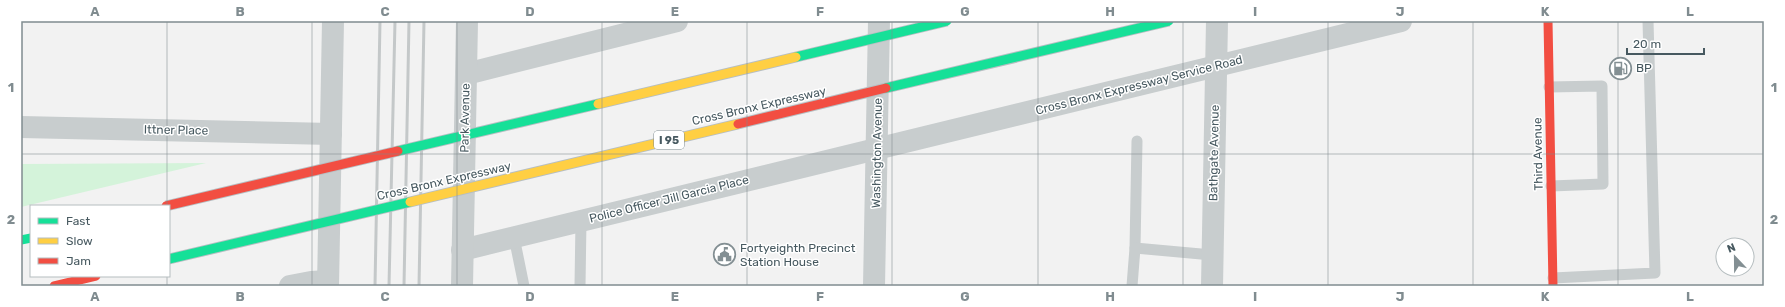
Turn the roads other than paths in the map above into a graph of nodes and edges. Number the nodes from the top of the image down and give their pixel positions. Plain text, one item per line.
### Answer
1 (333, 21) edge
2 (467, 21) edge
3 (677, 21) edge
4 (879, 21) edge
5 (947, 21) edge
6 (1169, 21) edge
7 (1217, 21) edge
8 (1401, 21) edge
9 (1548, 21) edge
10 (1648, 21) edge
11 (1216, 66) junction
12 (466, 74) junction
13 (1549, 87) junction
14 (21, 127) edge
15 (331, 134) junction
16 (1136, 141) dead end
17 (877, 149) junction
18 (1551, 186) junction
19 (170, 205) edge
20 (581, 221) junction
21 (514, 237) junction
22 (1135, 248) junction
23 (462, 250) junction
24 (1212, 255) junction
25 (170, 259) edge
26 (92, 277) edge
27 (1553, 282) edge
28 (328, 284) edge
29 (54, 286) edge
30 (290, 286) edge
31 (462, 286) edge
32 (524, 286) edge
33 (580, 286) edge
34 (874, 286) edge
35 (1132, 286) edge
36 (1212, 286) edge

1 - 15 street
2 - 12 street, Park Avenue
3 - 12 street
4 - 17 street, Washington Avenue
5 - 19 main road, bridge
6 - 25 main road, Cross Bronx Expressway / I 95, bridge
7 - 11 street, Bathgate Avenue
8 - 11 street, Cross Bronx Expressway Service Road
9 - 13 main road, Third Avenue
10 - 27 lane
11 - 17 street, Cross Bronx Expressway Service Road
11 - 24 street, Bathgate Avenue
12 - 23 street, Park Avenue
13 - 18 main road, Third Avenue
13 - 18 lane
14 - 15 street, Ittner Place
15 - 28 street
16 - 22 lane
17 - 20 street, Police Officer Jill Garcia Place
17 - 34 street, Washington Avenue
18 - 27 main road, Third Avenue
20 - 21 street, Police Officer Jill Garcia Place
20 - 33 lane
21 - 23 street, Police Officer Jill Garcia Place
21 - 32 lane
22 - 24 lane
22 - 35 lane
23 - 31 street, Park Avenue
24 - 36 street, Bathgate Avenue
26 - 29 main road
28 - 30 street

